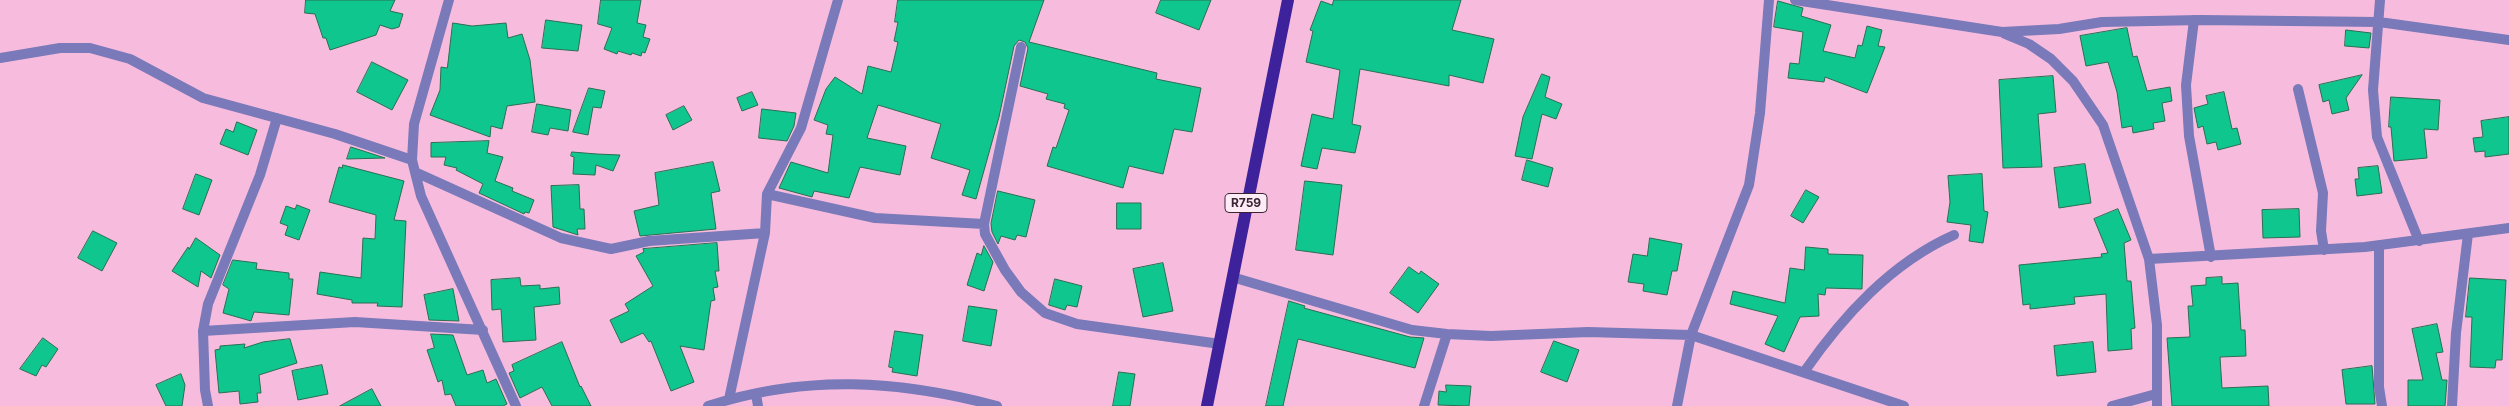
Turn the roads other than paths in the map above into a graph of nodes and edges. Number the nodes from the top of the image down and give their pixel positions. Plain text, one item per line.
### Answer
1 (449, 0) edge
2 (838, 0) edge
3 (1288, 0) edge
4 (1769, 0) edge
5 (1795, 0) edge
6 (2380, 0) edge
7 (2194, 20) junction
8 (2379, 22) junction
9 (2002, 32) junction
10 (2509, 40) edge
11 (1021, 47) dead end
12 (0, 58) edge
13 (2298, 89) dead end
14 (277, 118) junction
15 (412, 160) junction
16 (415, 172) junction
17 (767, 194) junction
18 (984, 224) junction
19 (2509, 228) edge
20 (764, 233) junction
21 (2468, 234) junction
22 (1954, 235) dead end
23 (2419, 241) junction
24 (2379, 246) junction
25 (2324, 250) junction
26 (2211, 257) junction
27 (2149, 259) junction
28 (1232, 277) junction
29 (483, 330) junction
30 (203, 331) junction
31 (1447, 334) junction
32 (1691, 335) junction
33 (1220, 344) junction
34 (1804, 372) junction
35 (756, 394) junction
36 (2156, 394) junction
37 (729, 399) junction
38 (208, 406) edge
39 (516, 406) edge
40 (708, 406) edge
41 (758, 406) edge
42 (997, 406) edge
43 (1207, 406) edge
44 (1424, 406) edge
45 (1677, 406) edge
46 (1904, 406) edge
47 (2112, 406) edge
48 (2157, 406) edge
49 (2382, 406) edge
50 (2452, 406) edge

1 - 15 street
2 - 17 street
3 - 28 main road, R759
4 - 32 street
5 - 9 street
6 - 8 street
7 - 8 street
7 - 9 street
7 - 26 street
8 - 10 street
8 - 23 street
9 - 27 street
11 - 18 street
12 - 14 street
13 - 25 street
14 - 15 street
14 - 30 street
15 - 16 street
16 - 20 street
16 - 29 street
17 - 18 street
17 - 20 street
18 - 33 street
19 - 21 street
20 - 37 street
21 - 23 street
21 - 50 street
22 - 34 street
23 - 24 street
24 - 25 street
24 - 49 street
25 - 26 street
26 - 27 street
27 - 36 street
28 - 31 street
28 - 33 main road, R759
29 - 30 street
29 - 39 street
30 - 38 street
31 - 32 street
31 - 44 street
32 - 34 street
32 - 45 street
33 - 43 main road, R759
34 - 46 street
35 - 37 street
35 - 41 street
35 - 42 street
36 - 47 street
36 - 48 street
37 - 40 street

